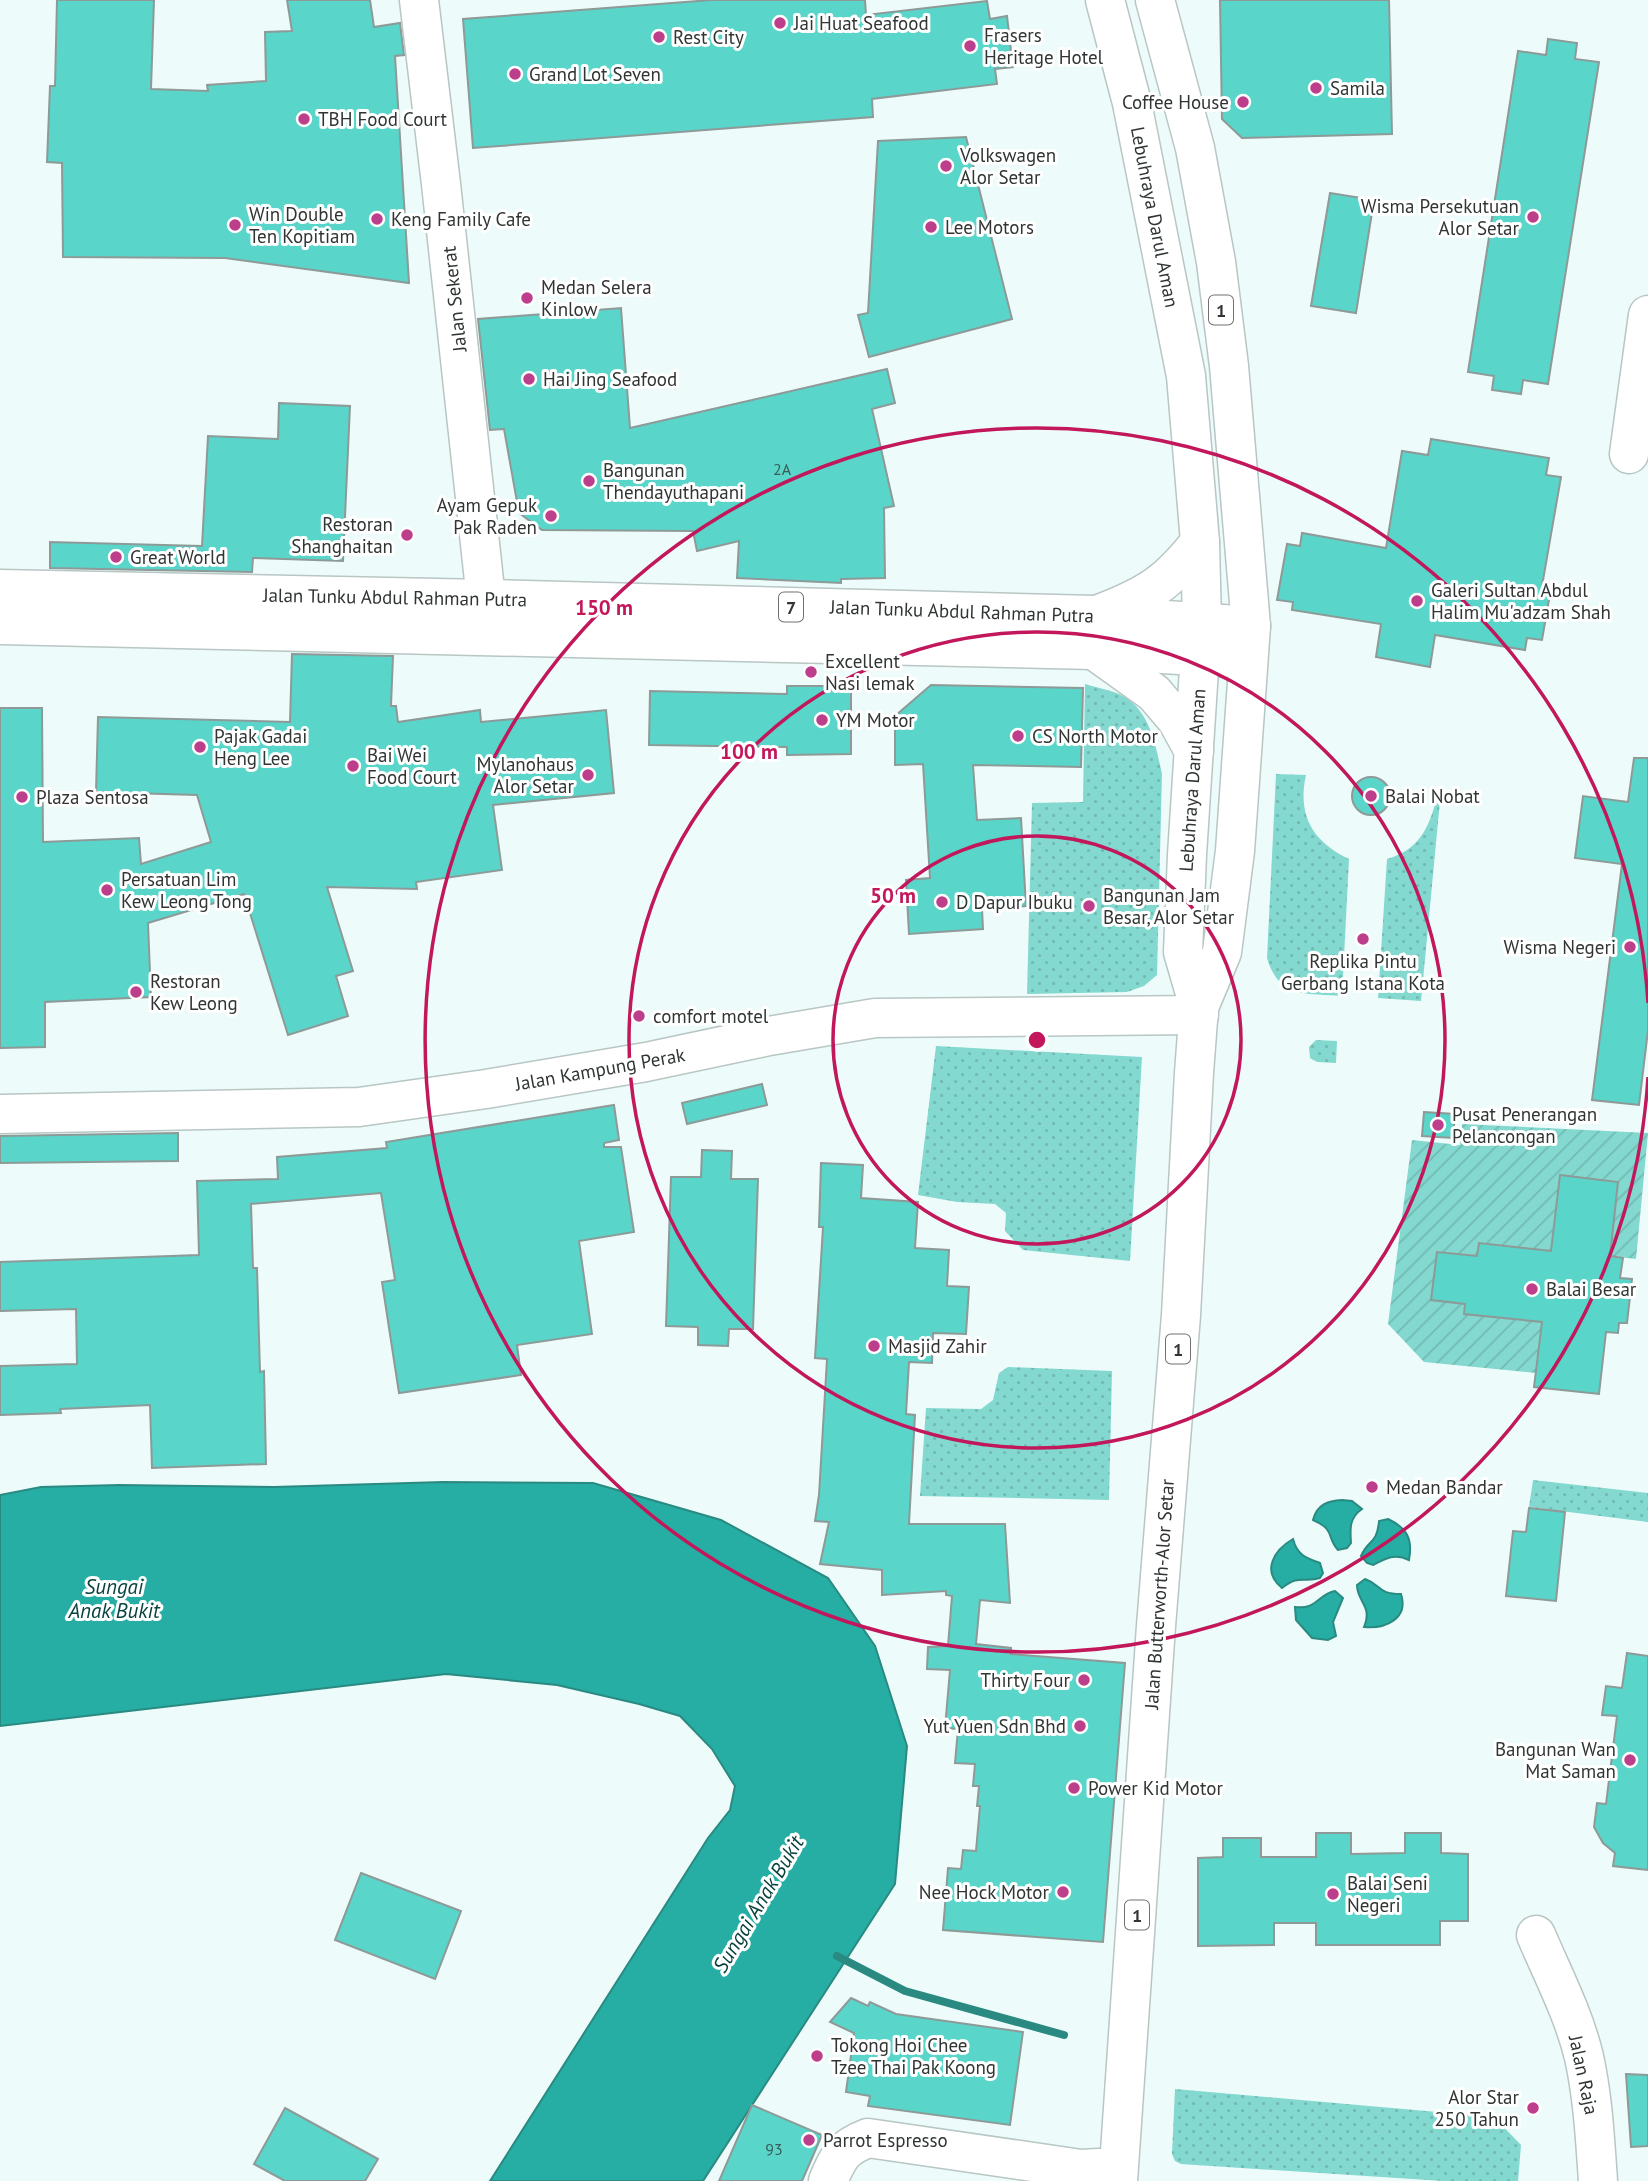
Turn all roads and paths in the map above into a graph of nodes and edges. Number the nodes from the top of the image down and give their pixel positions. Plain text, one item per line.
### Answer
1 (420, 0) edge
2 (1105, 0) edge
3 (1155, 0) edge
4 (1648, 315) edge
5 (1629, 454) dead end
6 (1200, 542) junction
7 (0, 589) edge
8 (486, 599) junction
9 (0, 625) edge
10 (1095, 633) junction
11 (1201, 640) junction
12 (1250, 643) junction
13 (1194, 751) junction
14 (1199, 1011) junction
15 (0, 1114) edge
16 (1536, 1935) dead end
17 (828, 2181) edge
18 (1118, 2181) edge
19 (1598, 2181) edge

1 - 8 main road, Jalan Sekerat
2 - 6 main road, Lebuhraya Darul Aman / 1
3 - 12 main road, 1
4 - 5 main road
6 - 10 main road
6 - 11 main road, Lebuhraya Darul Aman / 1
7 - 8 main road, Jalan Tunku Abdul Rahman Putra / 7
8 - 10 main road, Jalan Tunku Abdul Rahman Putra / 7
9 - 10 main road, Jalan Tunku Abdul Rahman Putra / 7
10 - 11 main road, Jalan Tunku Abdul Rahman Putra / 7
10 - 13 main road
11 - 12 main road, Jalan Tunku Abdul Rahman Putra / 7
11 - 13 main road, Lebuhraya Darul Aman / 1
12 - 14 main road, 1
13 - 14 main road, Lebuhraya Darul Aman / 1
14 - 15 main road, Jalan Kampung Perak
14 - 18 main road, Jalan Butterworth-Alor Setar / 1
16 - 19 main road, Jalan Raja
17 - 18 main road

